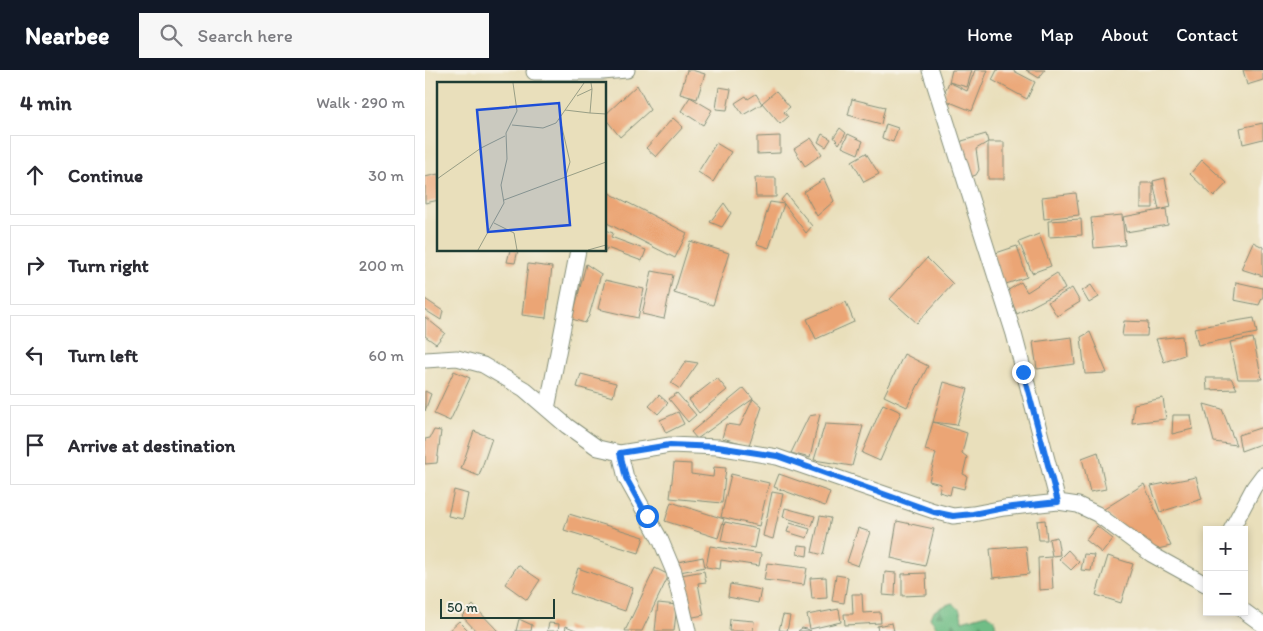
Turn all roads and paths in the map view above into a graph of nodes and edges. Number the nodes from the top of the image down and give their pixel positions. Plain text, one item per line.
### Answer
1 (627, 70) edge
2 (930, 70) edge
3 (533, 71) edge
4 (544, 82) edge
5 (578, 251) edge
6 (425, 360) edge
7 (547, 409) junction
8 (620, 453) junction
9 (1263, 475) edge
10 (1058, 502) junction
11 (1233, 526) edge
12 (1203, 582) edge
13 (1248, 614) edge
14 (1263, 625) edge
15 (688, 631) edge

1 - 3 street
2 - 10 street
3 - 4 street
5 - 7 street
6 - 7 street
7 - 8 street
8 - 10 street
8 - 15 street
9 - 11 street
10 - 12 street
13 - 14 street

